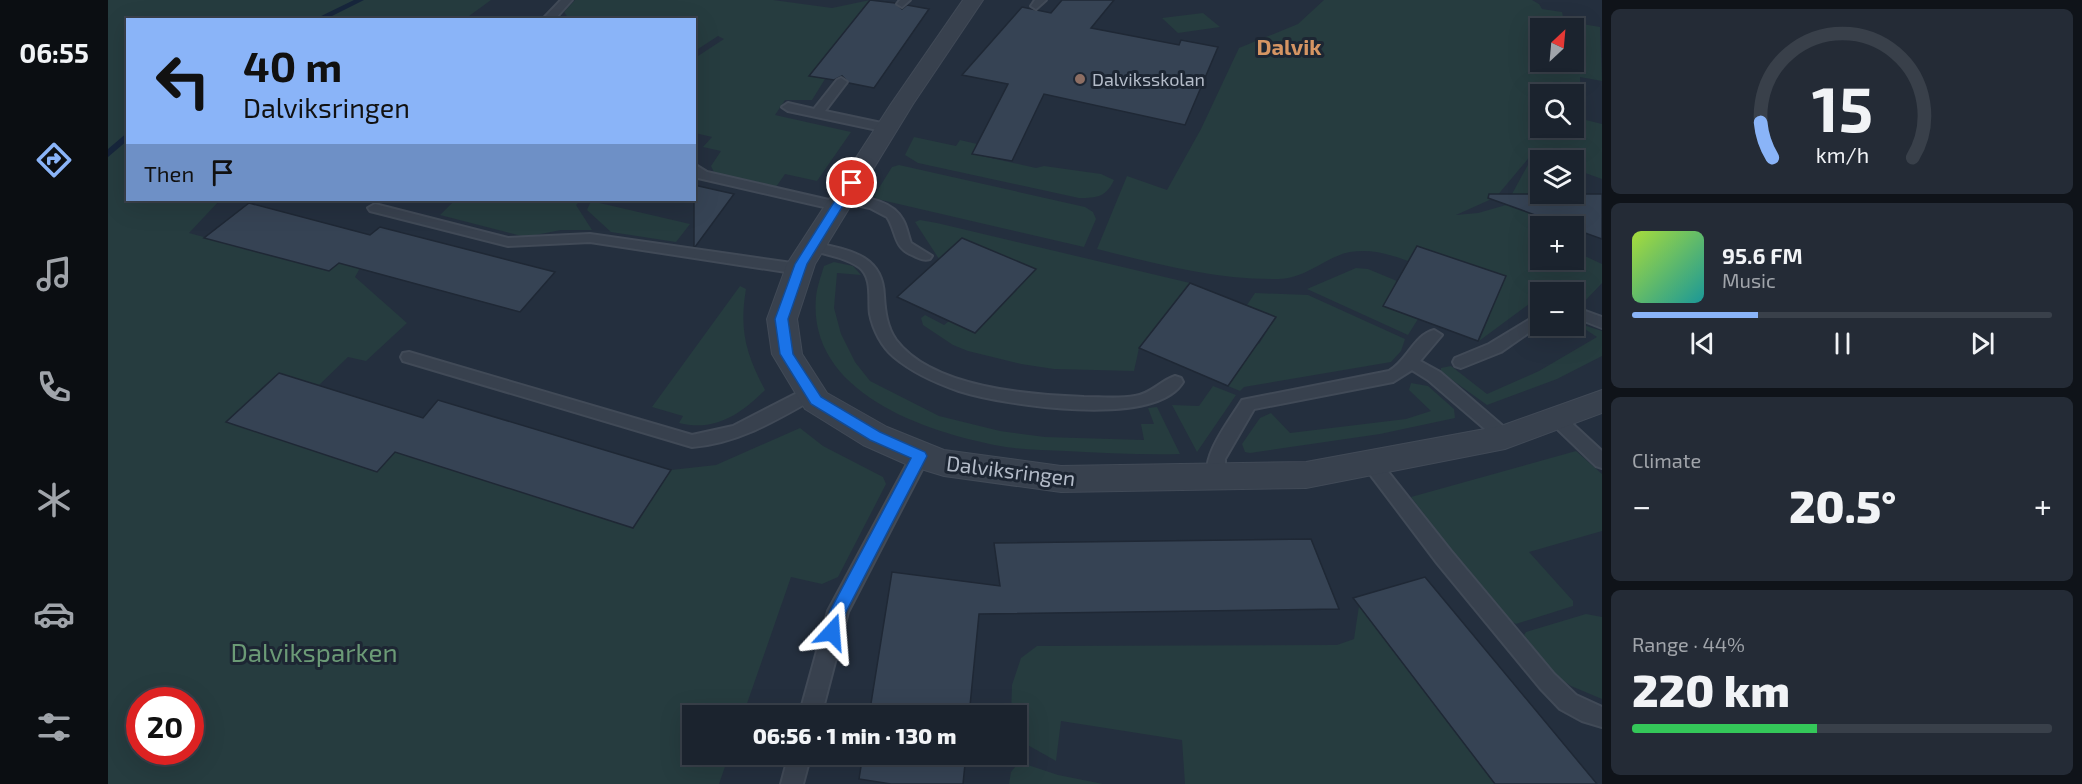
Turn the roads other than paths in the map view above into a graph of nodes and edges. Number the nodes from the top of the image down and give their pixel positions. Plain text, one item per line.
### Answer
1 (567, 0) edge
2 (973, 0) edge
3 (549, 18) edge
4 (841, 82) dead end
5 (788, 107) dead end
6 (816, 113) junction
7 (887, 128) junction
8 (696, 170) edge
9 (840, 202) junction
10 (375, 208) dead end
11 (925, 256) dead end
12 (805, 258) junction
13 (1584, 316) edge
14 (1602, 322) edge
15 (1530, 325) edge
16 (1434, 335) dead end
17 (409, 357) dead end
18 (1461, 362) dead end
19 (1412, 363) junction
20 (1175, 382) dead end
21 (812, 393) junction
22 (1602, 401) edge
23 (1557, 419) junction
24 (1505, 437) junction
25 (920, 456) junction
26 (1602, 461) edge
27 (1372, 464) junction
28 (1216, 478) junction
29 (813, 705) edge
30 (1602, 717) edge
31 (797, 765) edge
32 (792, 784) edge

1 - 3 lane
2 - 7 street, Dalviksringen
4 - 6 lane
5 - 6 lane
6 - 7 lane
7 - 9 street, Dalviksringen
8 - 9 lane
9 - 11 lane
9 - 12 street, Dalviksringen
10 - 12 lane
12 - 20 lane
12 - 21 street, Dalviksringen
13 - 14 lane
15 - 18 lane
16 - 19 lane
17 - 21 lane
19 - 24 lane
19 - 28 lane
21 - 25 street, Dalviksringen
22 - 23 street, Dalviksringen
23 - 24 street, Dalviksringen
23 - 26 lane
24 - 27 street, Dalviksringen
25 - 28 street, Dalviksringen
25 - 29 lane
27 - 28 street, Dalviksringen
27 - 30 lane
31 - 32 lane

